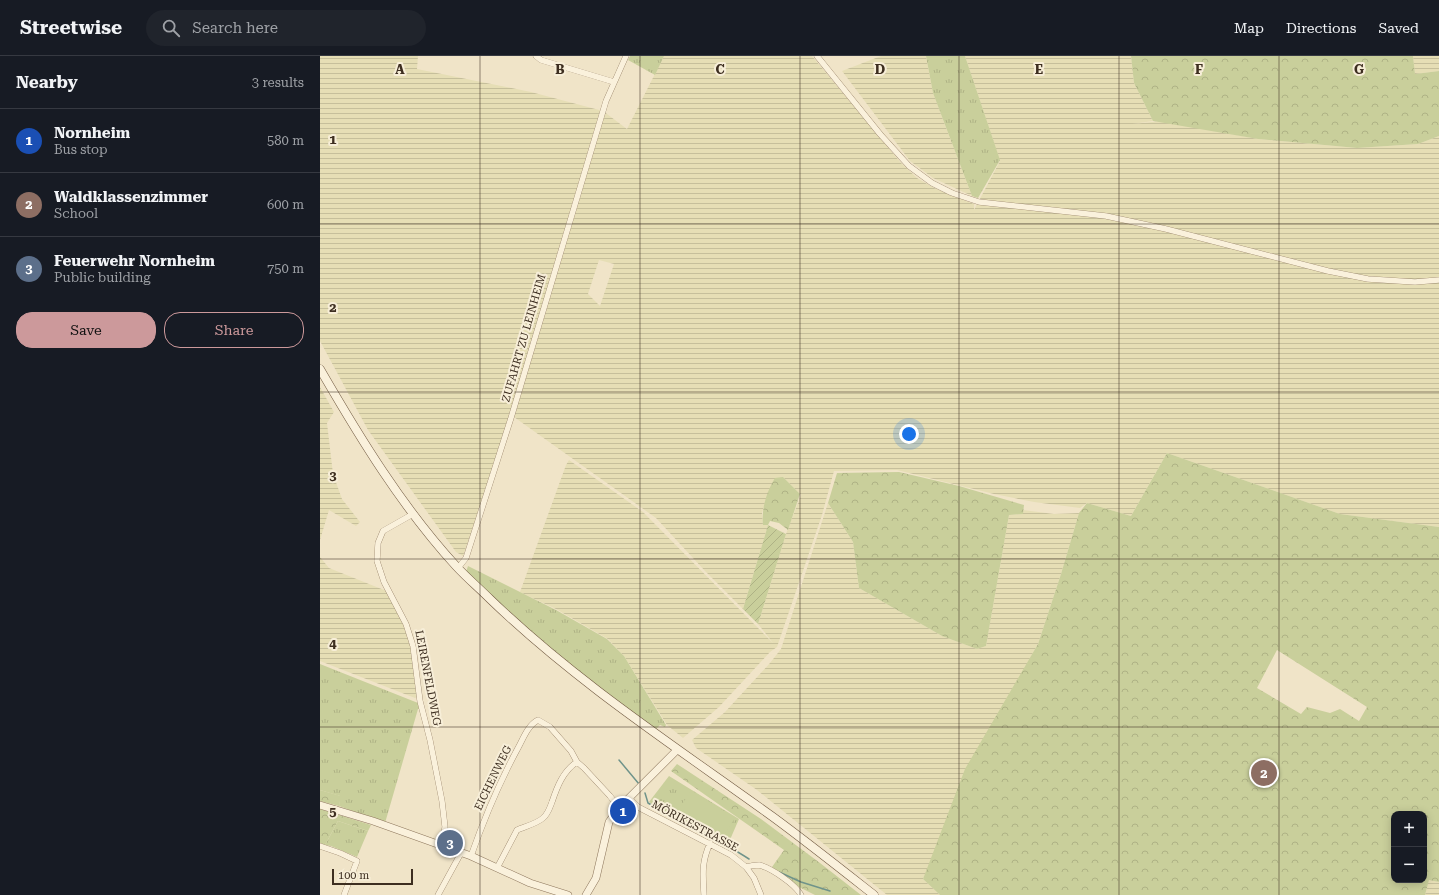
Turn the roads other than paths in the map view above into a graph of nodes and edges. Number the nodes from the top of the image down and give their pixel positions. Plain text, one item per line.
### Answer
1 (536, 56) edge
2 (626, 56) edge
3 (817, 56) edge
4 (614, 82) junction
5 (1439, 280) edge
6 (320, 369) edge
7 (413, 514) junction
8 (458, 568) junction
9 (677, 750) junction
10 (577, 762) junction
11 (629, 798) junction
12 (320, 805) edge
13 (619, 808) junction
14 (710, 844) junction
15 (320, 846) edge
16 (442, 846) junction
17 (461, 853) junction
18 (471, 856) junction
19 (746, 867) junction
20 (497, 868) junction
21 (344, 895) edge
22 (438, 895) edge
23 (568, 895) edge
24 (586, 895) edge
25 (704, 895) edge
26 (761, 895) edge
27 (801, 895) edge
28 (874, 895) edge

1 - 4 street
2 - 4 street, ZUFAHRT ZU LEINHEIM
3 - 5 street
4 - 8 street, ZUFAHRT ZU LEINHEIM
6 - 7 main road
7 - 8 main road
7 - 16 street, LEIRENFELDWEG
8 - 9 main road
9 - 11 street
9 - 28 main road
10 - 13 street
10 - 18 street, EICHENWEG
10 - 20 street
11 - 13 street
11 - 14 street, MÖRIKESTRASSE
12 - 16 street
13 - 24 street
14 - 19 street, MÖRIKESTRASSE
14 - 25 street
15 - 21 street
16 - 17 street
17 - 18 street
17 - 22 street
18 - 20 street
19 - 26 street, MÖRIKESTRASSE
19 - 27 street
20 - 23 street

